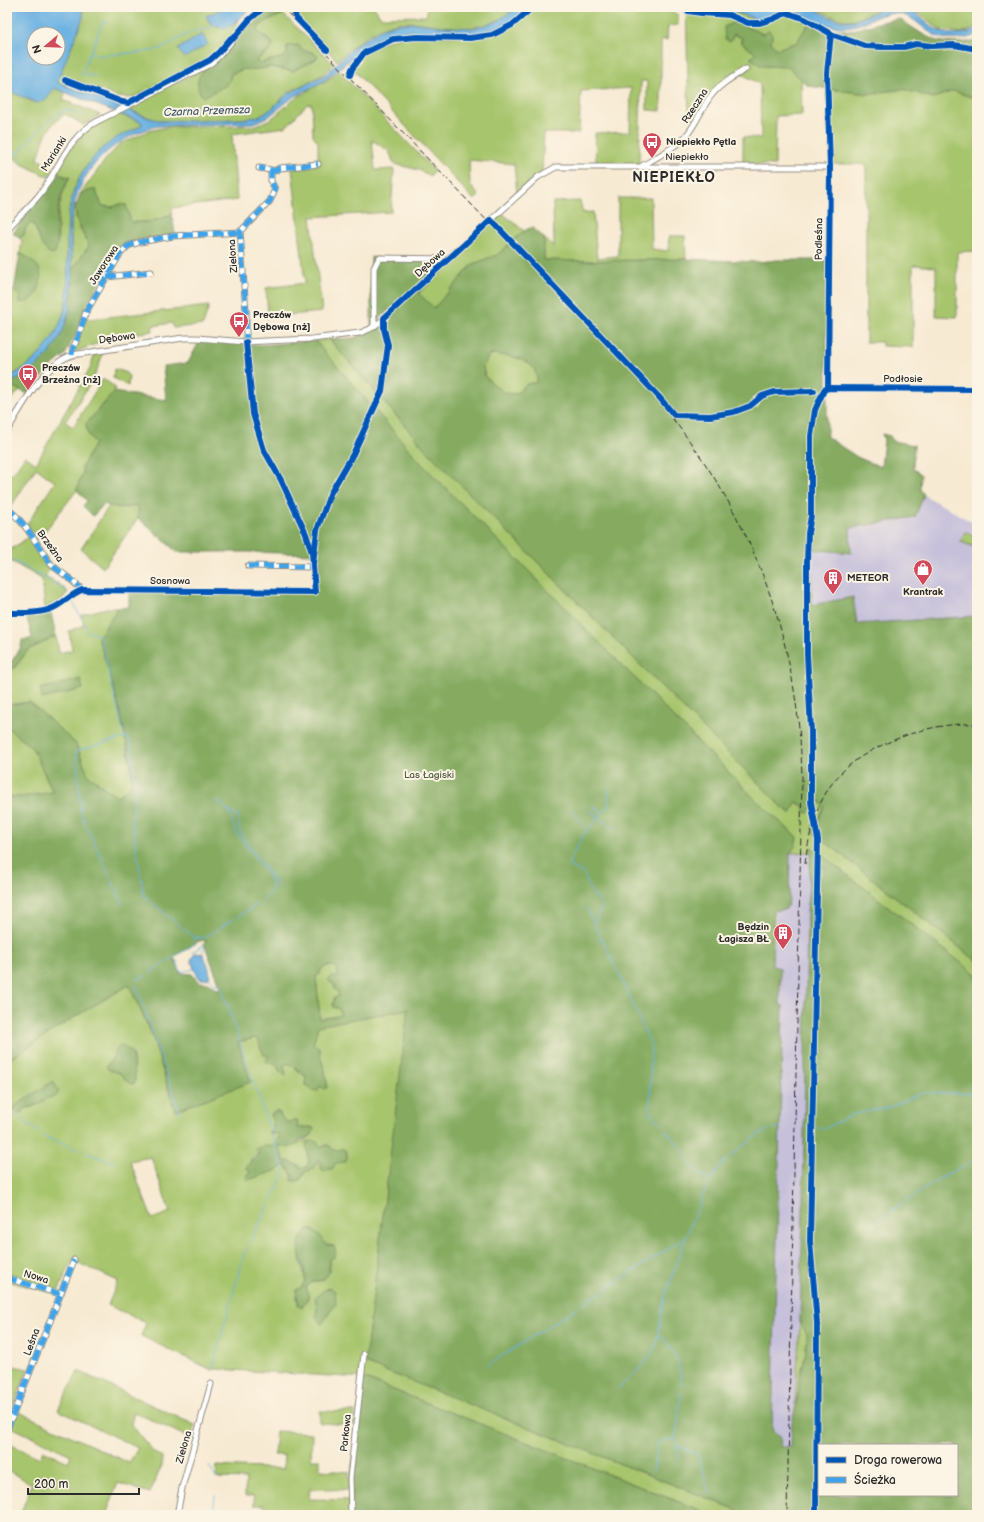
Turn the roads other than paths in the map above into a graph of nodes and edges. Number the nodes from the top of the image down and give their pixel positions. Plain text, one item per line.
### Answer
1 (265, 7) edge
2 (746, 69) dead end
3 (827, 91) dead end
4 (318, 164) dead end
5 (640, 166) junction
6 (830, 167) junction
7 (259, 168) dead end
8 (272, 172) junction
9 (509, 203) joint
10 (7, 230) edge
11 (240, 232) junction
12 (449, 259) junction
13 (151, 272) dead end
14 (107, 277) junction
15 (374, 326) junction
16 (246, 342) junction
17 (72, 355) junction
18 (828, 388) joint
19 (977, 389) edge
20 (7, 431) edge
21 (7, 508) edge
22 (248, 566) dead end
23 (82, 590) junction
24 (7, 613) edge
25 (74, 1260) dead end
26 (7, 1278) edge
27 (60, 1294) junction
28 (364, 1354) dead end
29 (211, 1384) dead end
30 (7, 1430) edge
31 (177, 1515) edge
32 (352, 1515) edge

1 - 10 street, Marianki
2 - 5 street, Rzeczna
3 - 6 street, Podleśna
4 - 8 street
5 - 6 street, Niepiekło
5 - 9 street, Niepiekło
6 - 18 street, Podleśna
7 - 8 street
8 - 11 street, Zielona
9 - 12 street, Dębowa
11 - 14 street, Jaworowa
11 - 16 street, Zielona
12 - 15 street, Dębowa
12 - 15 street
13 - 14 street
14 - 17 street, Jaworowa
15 - 16 street, Dębowa
16 - 17 street, Dębowa
17 - 20 street, Dębowa
18 - 19 street, Podłosie
21 - 23 street, Brzeźna
22 - 23 street, Sosnowa
23 - 24 street
25 - 27 street, Leśna
26 - 27 street, Nowa
27 - 30 street, Leśna
28 - 32 street, Parkowa
29 - 31 street, Zielona

